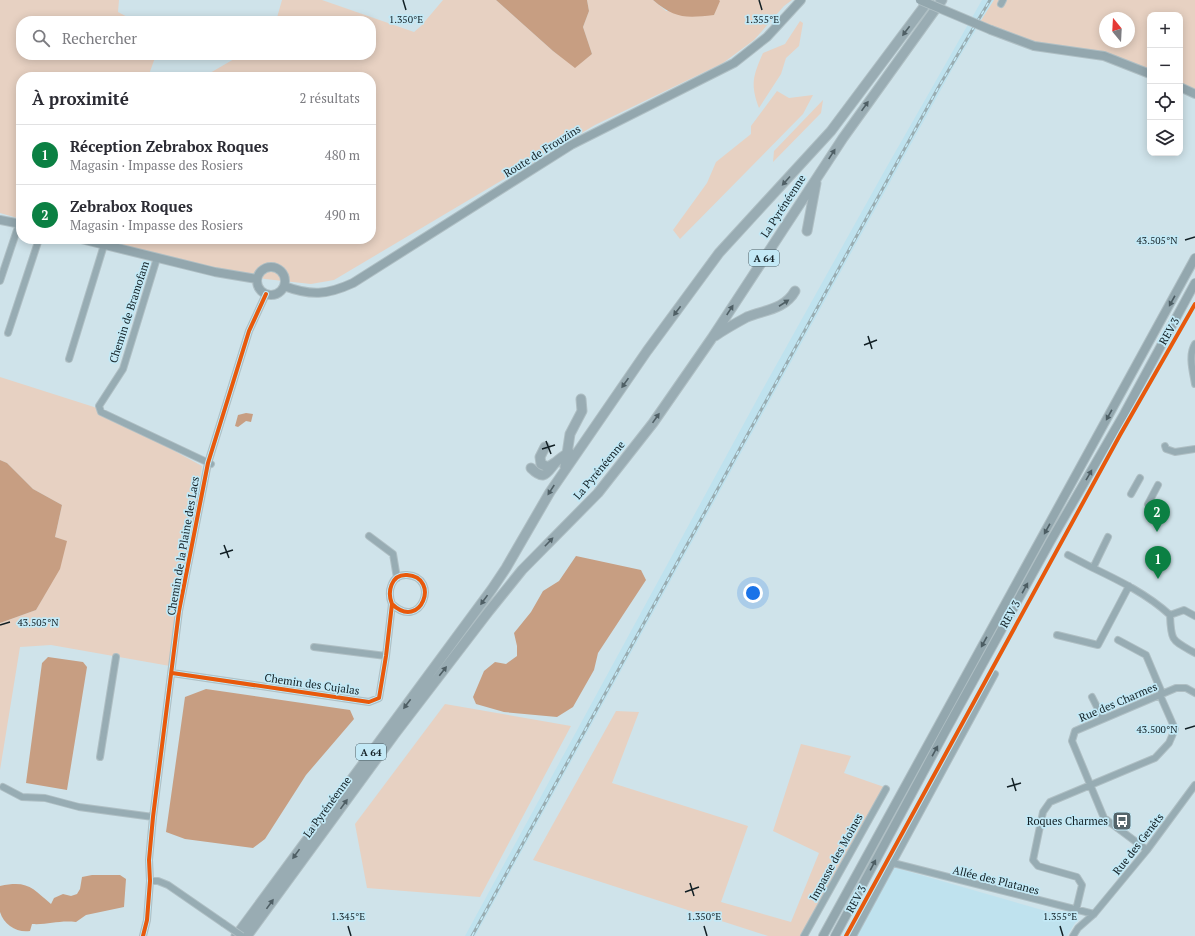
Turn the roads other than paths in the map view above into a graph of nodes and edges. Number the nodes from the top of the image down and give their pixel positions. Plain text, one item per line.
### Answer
1 (801, 0) edge
2 (920, 0) edge
3 (929, 0) edge
4 (942, 0) edge
5 (1147, 73) edge
6 (1183, 88) edge
7 (1195, 94) edge
8 (817, 177) junction
9 (0, 220) edge
10 (16, 223) edge
11 (807, 231) dead end
12 (16, 235) edge
13 (37, 244) edge
14 (100, 244) edge
15 (104, 245) junction
16 (157, 258) junction
17 (1195, 258) edge
18 (257, 279) junction
19 (0, 281) edge
20 (1195, 283) edge
21 (284, 286) junction
22 (795, 291) dead end
23 (266, 294) junction
24 (8, 333) dead end
25 (712, 338) junction
26 (1195, 344) edge
27 (69, 359) dead end
28 (1195, 384) edge
29 (581, 399) dead end
30 (570, 434) junction
31 (586, 438) junction
32 (1165, 446) dead end
33 (545, 447) dead end
34 (1195, 449) edge
35 (567, 453) junction
36 (556, 462) junction
37 (209, 464) junction
38 (531, 468) dead end
39 (564, 470) junction
40 (1140, 478) dead end
41 (1158, 485) dead end
42 (1131, 494) dead end
43 (1148, 504) dead end
44 (369, 536) dead end
45 (1108, 537) dead end
46 (1068, 555) dead end
47 (1093, 568) junction
48 (397, 578) junction
49 (1129, 586) junction
50 (392, 604) junction
51 (1170, 614) junction
52 (1195, 616) edge
53 (1057, 635) dead end
54 (1118, 640) dead end
55 (314, 647) dead end
56 (1195, 653) edge
57 (386, 656) junction
58 (116, 657) dead end
59 (172, 673) junction
60 (994, 674) dead end
61 (1195, 693) edge
62 (1161, 694) junction
63 (1092, 696) dead end
64 (1103, 719) junction
65 (100, 757) dead end
66 (1195, 785) edge
67 (2, 787) dead end
68 (1089, 787) junction
69 (886, 788) dead end
70 (153, 817) junction
71 (1148, 850) junction
72 (893, 863) junction
73 (150, 882) junction
74 (1076, 910) junction
75 (1094, 914) junction
76 (142, 936) edge
77 (236, 936) edge
78 (242, 936) edge
79 (247, 936) edge
80 (804, 936) edge
81 (823, 936) edge
82 (835, 936) edge
83 (853, 936) edge
84 (1073, 936) edge

1 - 21 main road, Route de Frouzins
2 - 5 main road, bridge
3 -> 31 highway, La Pyrénéenne / A 64
8 -> 4 highway, La Pyrénéenne / A 64
6 - 7 main road
8 - 11 highway
25 -> 8 highway, La Pyrénéenne / A 64
9 - 10 main road
12 - 19 street
13 - 24 street
14 - 15 main road
15 - 16 main road
15 - 27 street
16 - 18 main road
16 - 37 street, Chemin de Bramofam
17 -> 81 main road
18 - 21 main road
18 - 23 main road
82 -> 20 main road
21 - 23 main road
25 -> 22 highway
23 - 37 street, Chemin de la Plaine des Lacs
79 -> 25 highway, La Pyrénéenne / A 64
26 - 28 street
29 - 30 highway
30 - 35 highway
30 - 36 highway
31 - 35 highway
31 - 39 highway, La Pyrénéenne / A 64
32 - 34 street
33 - 36 highway
35 - 36 highway
35 - 39 highway
36 - 38 highway
37 - 59 street, Chemin de la Plaine des Lacs
39 -> 77 highway, La Pyrénéenne / A 64
40 - 42 street
41 - 43 street
44 - 48 street
45 - 47 street
46 - 47 street
47 - 49 street
48 - 50 street, Chemin des Cujalas
48 - 50 street
49 - 51 street
49 - 53 street
50 - 57 street, Chemin des Cujalas
51 - 52 street
51 - 56 street
54 - 62 street
55 - 57 street
57 - 59 street, Chemin des Cujalas
58 - 65 street
59 - 70 street, Chemin de la Plaine des Lacs
60 - 72 street
61 - 62 street, Rue des Charmes
62 - 64 street, Rue des Charmes
62 - 68 street
63 - 64 street
64 - 68 street, Rue des Charmes
66 - 71 street, Rue des Genêts
67 - 70 street
68 - 71 street, Rue des Charmes
68 - 74 street
69 - 80 street, Impasse des Moines
70 - 73 street, Chemin de la Plaine des Lacs
71 - 75 street, Rue des Genêts
72 - 74 street, Allée des Platanes
72 - 83 street
73 - 76 street, Chemin de la Plaine des Lacs
73 - 78 street, bridge
74 - 75 street, Allée des Platanes
75 - 84 street, Rue des Genêts

